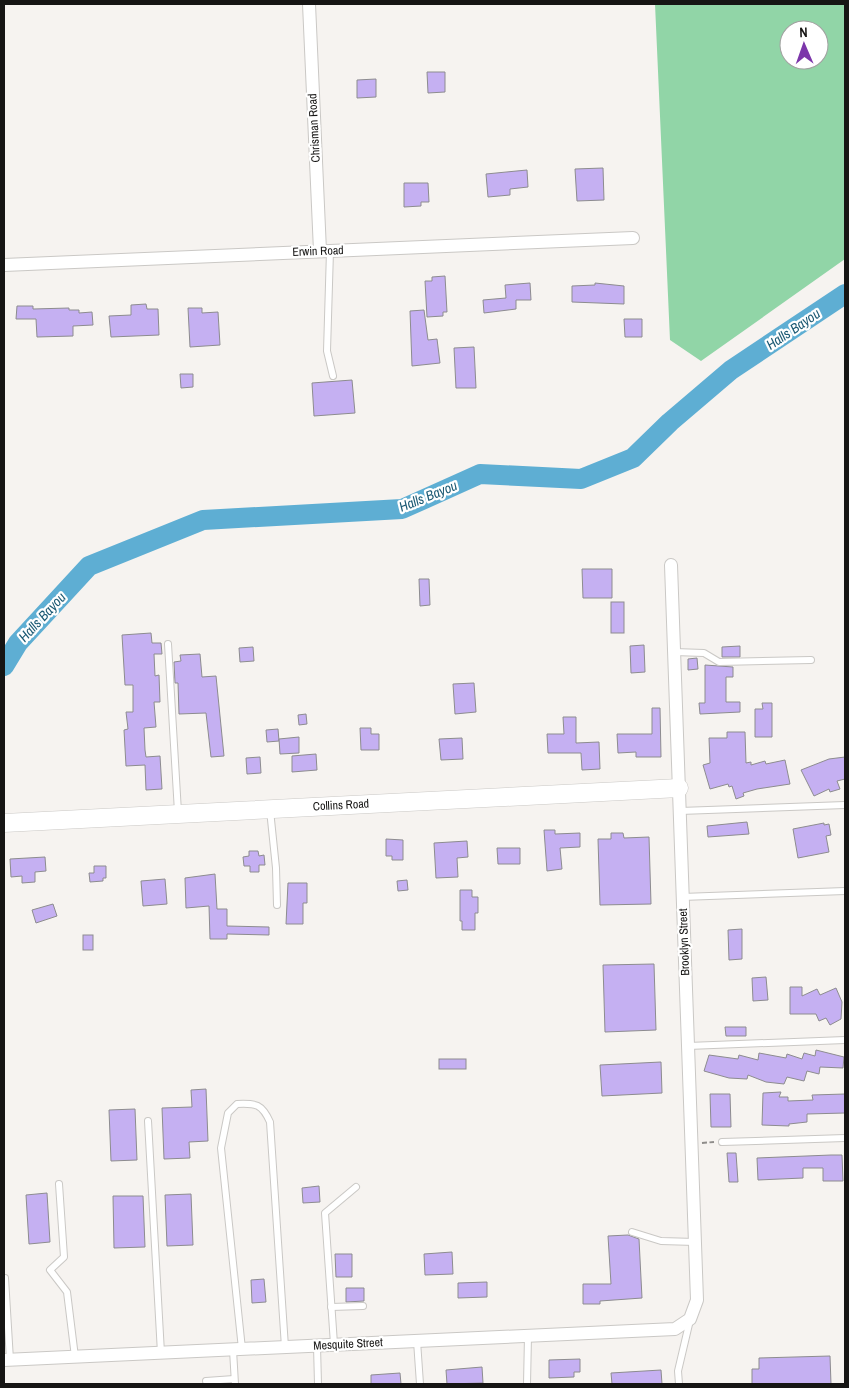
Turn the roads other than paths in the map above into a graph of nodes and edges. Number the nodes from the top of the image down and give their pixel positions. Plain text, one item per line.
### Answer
1 (309, 4) edge
2 (633, 238) dead end
3 (325, 251) junction
4 (4, 264) edge
5 (333, 376) dead end
6 (671, 565) dead end
7 (168, 644) dead end
8 (674, 652) junction
9 (811, 660) dead end
10 (679, 788) junction
11 (845, 805) edge
12 (270, 809) junction
13 (680, 812) junction
14 (178, 814) junction
15 (4, 823) edge
16 (845, 891) edge
17 (682, 897) junction
18 (277, 905) dead end
19 (845, 1040) edge
20 (688, 1046) junction
21 (148, 1121) dead end
22 (845, 1138) edge
23 (722, 1142) road end
24 (59, 1184) dead end
25 (356, 1187) dead end
26 (632, 1232) dead end
27 (695, 1242) junction
28 (5, 1278) dead end
29 (364, 1306) dead end
30 (331, 1307) junction
31 (690, 1319) junction
32 (528, 1336) junction
33 (417, 1341) junction
34 (334, 1344) junction
35 (317, 1346) junction
36 (284, 1347) junction
37 (237, 1349) junction
38 (161, 1353) junction
39 (76, 1357) junction
40 (7, 1360) edge
41 (206, 1381) dead end
42 (235, 1382) edge
43 (318, 1384) edge
44 (420, 1384) edge
45 (527, 1384) edge
46 (679, 1384) edge

1 - 3 street, Chrisman Road
2 - 3 street, Erwin Road
3 - 4 street, Erwin Road
3 - 5 lane
6 - 8 street, Brooklyn Street
7 - 14 lane
8 - 9 lane
8 - 10 street, Brooklyn Street
10 - 12 street, Collins Road
10 - 13 street, Brooklyn Street
11 - 13 lane
12 - 14 street, Collins Road
12 - 18 lane
13 - 17 street, Brooklyn Street
14 - 15 street, Collins Road
16 - 17 lane
17 - 20 street, Brooklyn Street
19 - 20 lane
20 - 27 street, Brooklyn Street
21 - 38 lane
22 - 23 lane
24 - 39 lane
25 - 30 lane
26 - 27 lane
27 - 31 street, Brooklyn Street
28 - 40 lane
29 - 30 lane
30 - 34 lane
31 - 32 street, Mesquite Street
31 - 46 lane
32 - 33 street, Mesquite Street
32 - 45 lane
33 - 34 street, Mesquite Street
33 - 44 lane
34 - 35 street, Mesquite Street
35 - 36 street, Mesquite Street
35 - 43 lane
36 - 37 street, Mesquite Street
36 - 37 lane
37 - 38 street, Mesquite Street
37 - 42 lane
38 - 39 street, Mesquite Street
39 - 40 street, Mesquite Street
41 - 42 lane

